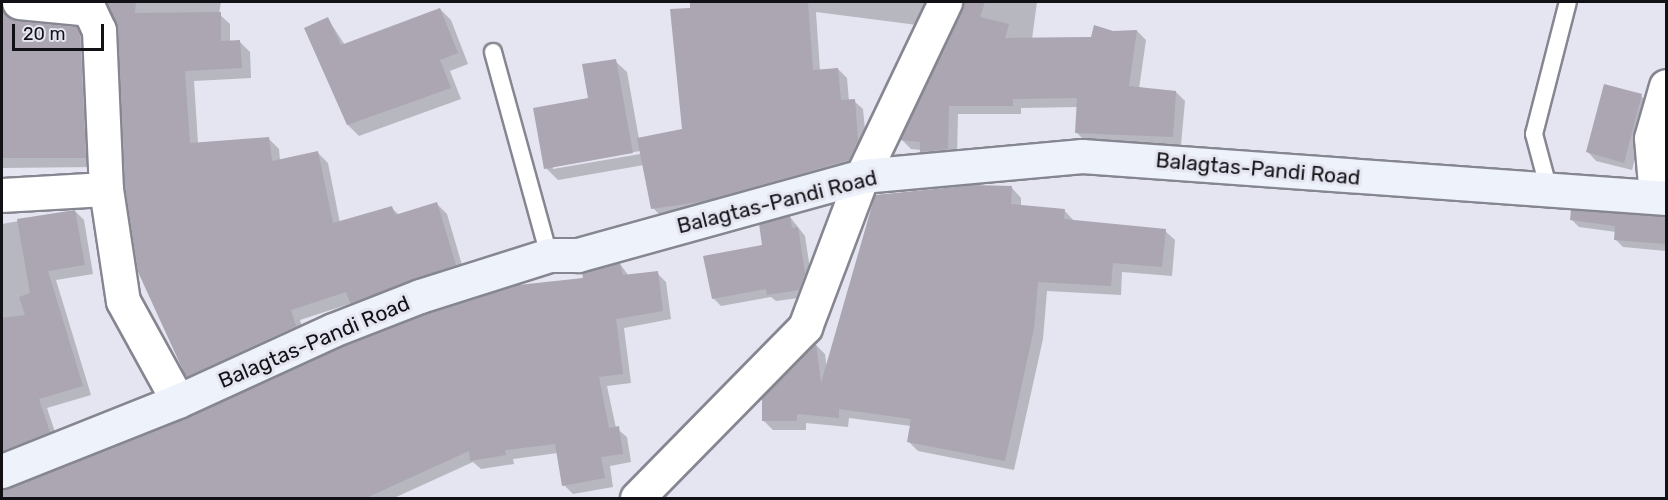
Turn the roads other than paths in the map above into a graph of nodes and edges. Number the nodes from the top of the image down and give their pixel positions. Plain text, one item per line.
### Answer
1 (19, 2) edge
2 (945, 2) edge
3 (1568, 2) edge
4 (493, 52) dead end
5 (1666, 86) edge
6 (862, 176) junction
7 (106, 189) junction
8 (1549, 190) junction
9 (2, 195) edge
10 (1661, 197) edge
11 (549, 255) junction
12 (178, 401) junction
13 (2, 471) edge
14 (637, 498) edge

1 - 7 street
2 - 6 street
3 - 8 lane
4 - 11 lane
5 - 10 street
6 - 8 main road, Balagtas-Pandi Road
6 - 11 main road, Balagtas-Pandi Road
6 - 14 street
7 - 9 street
7 - 12 street
8 - 10 main road, Balagtas-Pandi Road
11 - 12 main road, Balagtas-Pandi Road
12 - 13 main road, Balagtas-Pandi Road

